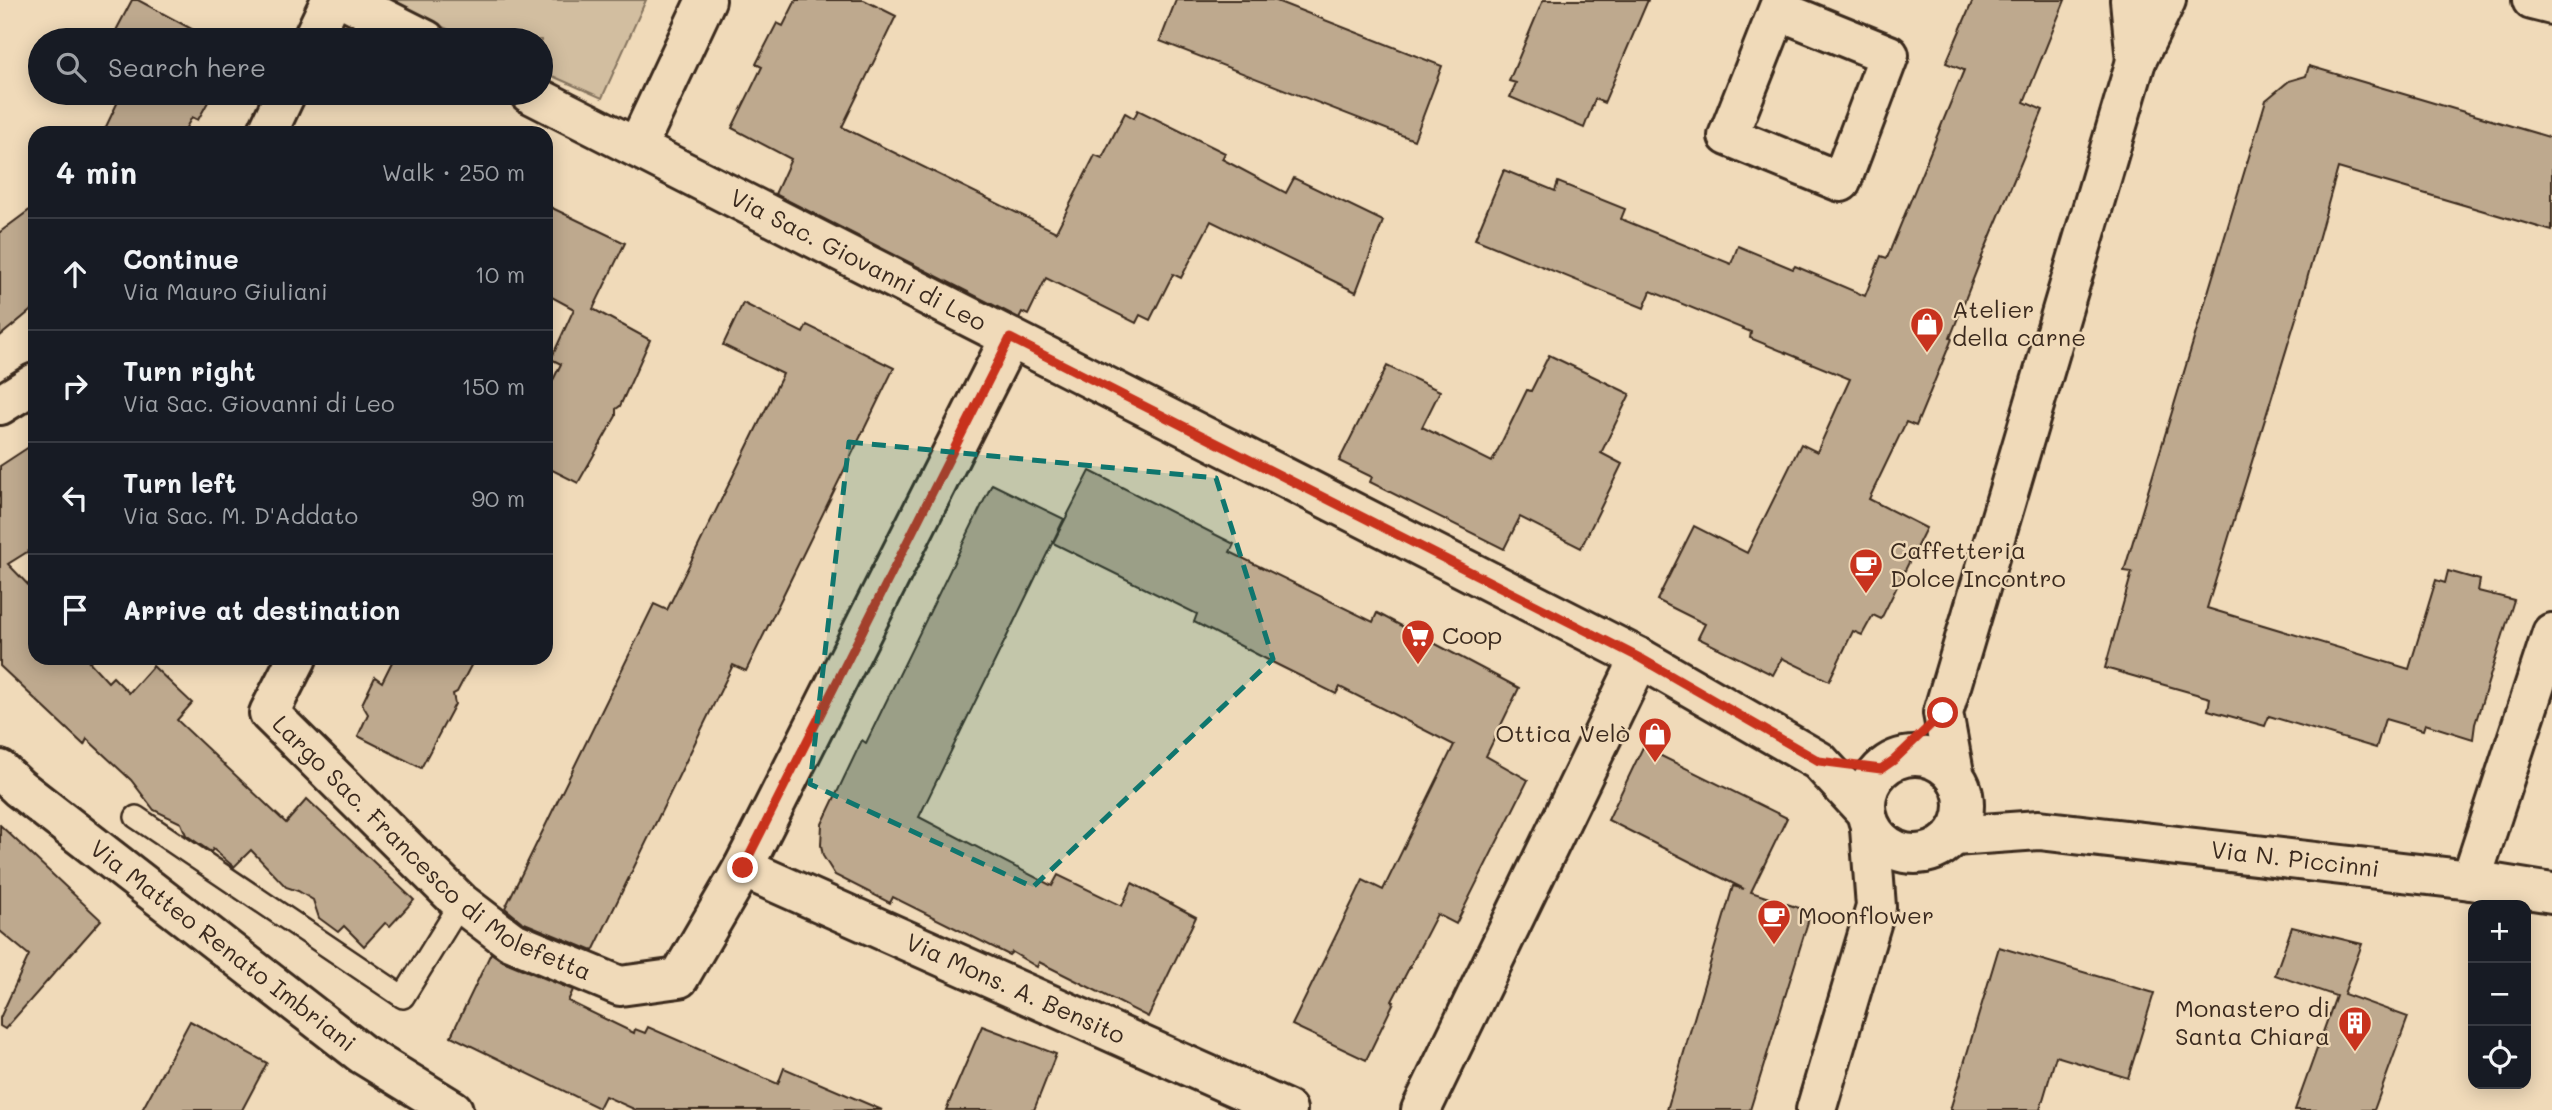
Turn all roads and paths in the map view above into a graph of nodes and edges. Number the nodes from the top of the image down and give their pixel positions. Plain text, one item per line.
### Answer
1 (331, 0) edge
2 (346, 0) edge
3 (706, 0) edge
4 (2130, 0) edge
5 (2166, 0) edge
6 (2532, 0) edge
7 (1780, 5) edge
8 (2552, 5) edge
9 (318, 28) edge
10 (402, 28) edge
11 (2136, 61) junction
12 (280, 105) edge
13 (553, 105) edge
14 (270, 126) edge
15 (638, 148) junction
16 (1010, 338) junction
17 (28, 387) edge
18 (0, 405) edge
19 (2552, 633) edge
20 (1640, 658) junction
21 (293, 665) edge
22 (1943, 713) junction
23 (1819, 761) junction
24 (1888, 764) junction
25 (0, 770) edge
26 (1958, 783) junction
27 (136, 817) dead end
28 (1868, 820) junction
29 (2039, 830) junction
30 (1946, 843) junction
31 (743, 868) junction
32 (2471, 880) junction
33 (2552, 893) edge
34 (461, 903) junction
35 (1876, 907) junction
36 (453, 1110) edge
37 (1287, 1110) edge
38 (1421, 1110) edge
39 (1816, 1110) edge

1 - 9 street
2 - 10 street
3 - 15 street
4 - 11 street
5 - 11 street
6 - 8 street
7 - 7 street
11 - 22 street
12 - 14 street
13 - 15 street, Via Sac. Giovanni di Leo
15 - 16 street, Via Sac. Giovanni di Leo
16 - 20 street, Via Sac. Giovanni di Leo
16 - 31 street
17 - 18 street
19 - 32 street
20 - 23 street, Via Sac. Giovanni di Leo
20 - 38 street
21 - 34 street, Largo Sac. Francesco di Molefetta
22 - 24 street
22 - 26 street
23 - 24 street, Via Sac. Giovanni di Leo
23 - 28 street, Via Sac. Giovanni di Leo
24 - 26 street
24 - 28 street
25 - 36 street, Via Matteo Renato Imbriani
26 - 29 street, Via N. Piccinni
26 - 30 street
27 - 34 lane
28 - 30 street
28 - 35 street
29 - 30 street, Via N. Piccinni
29 - 32 street, Via N. Piccinni
30 - 35 street
31 - 34 street, Largo Sac. Francesco di Molefetta
31 - 37 street, Via Mons. A. Bensito
32 - 33 street, Via N. Piccinni
35 - 39 street

